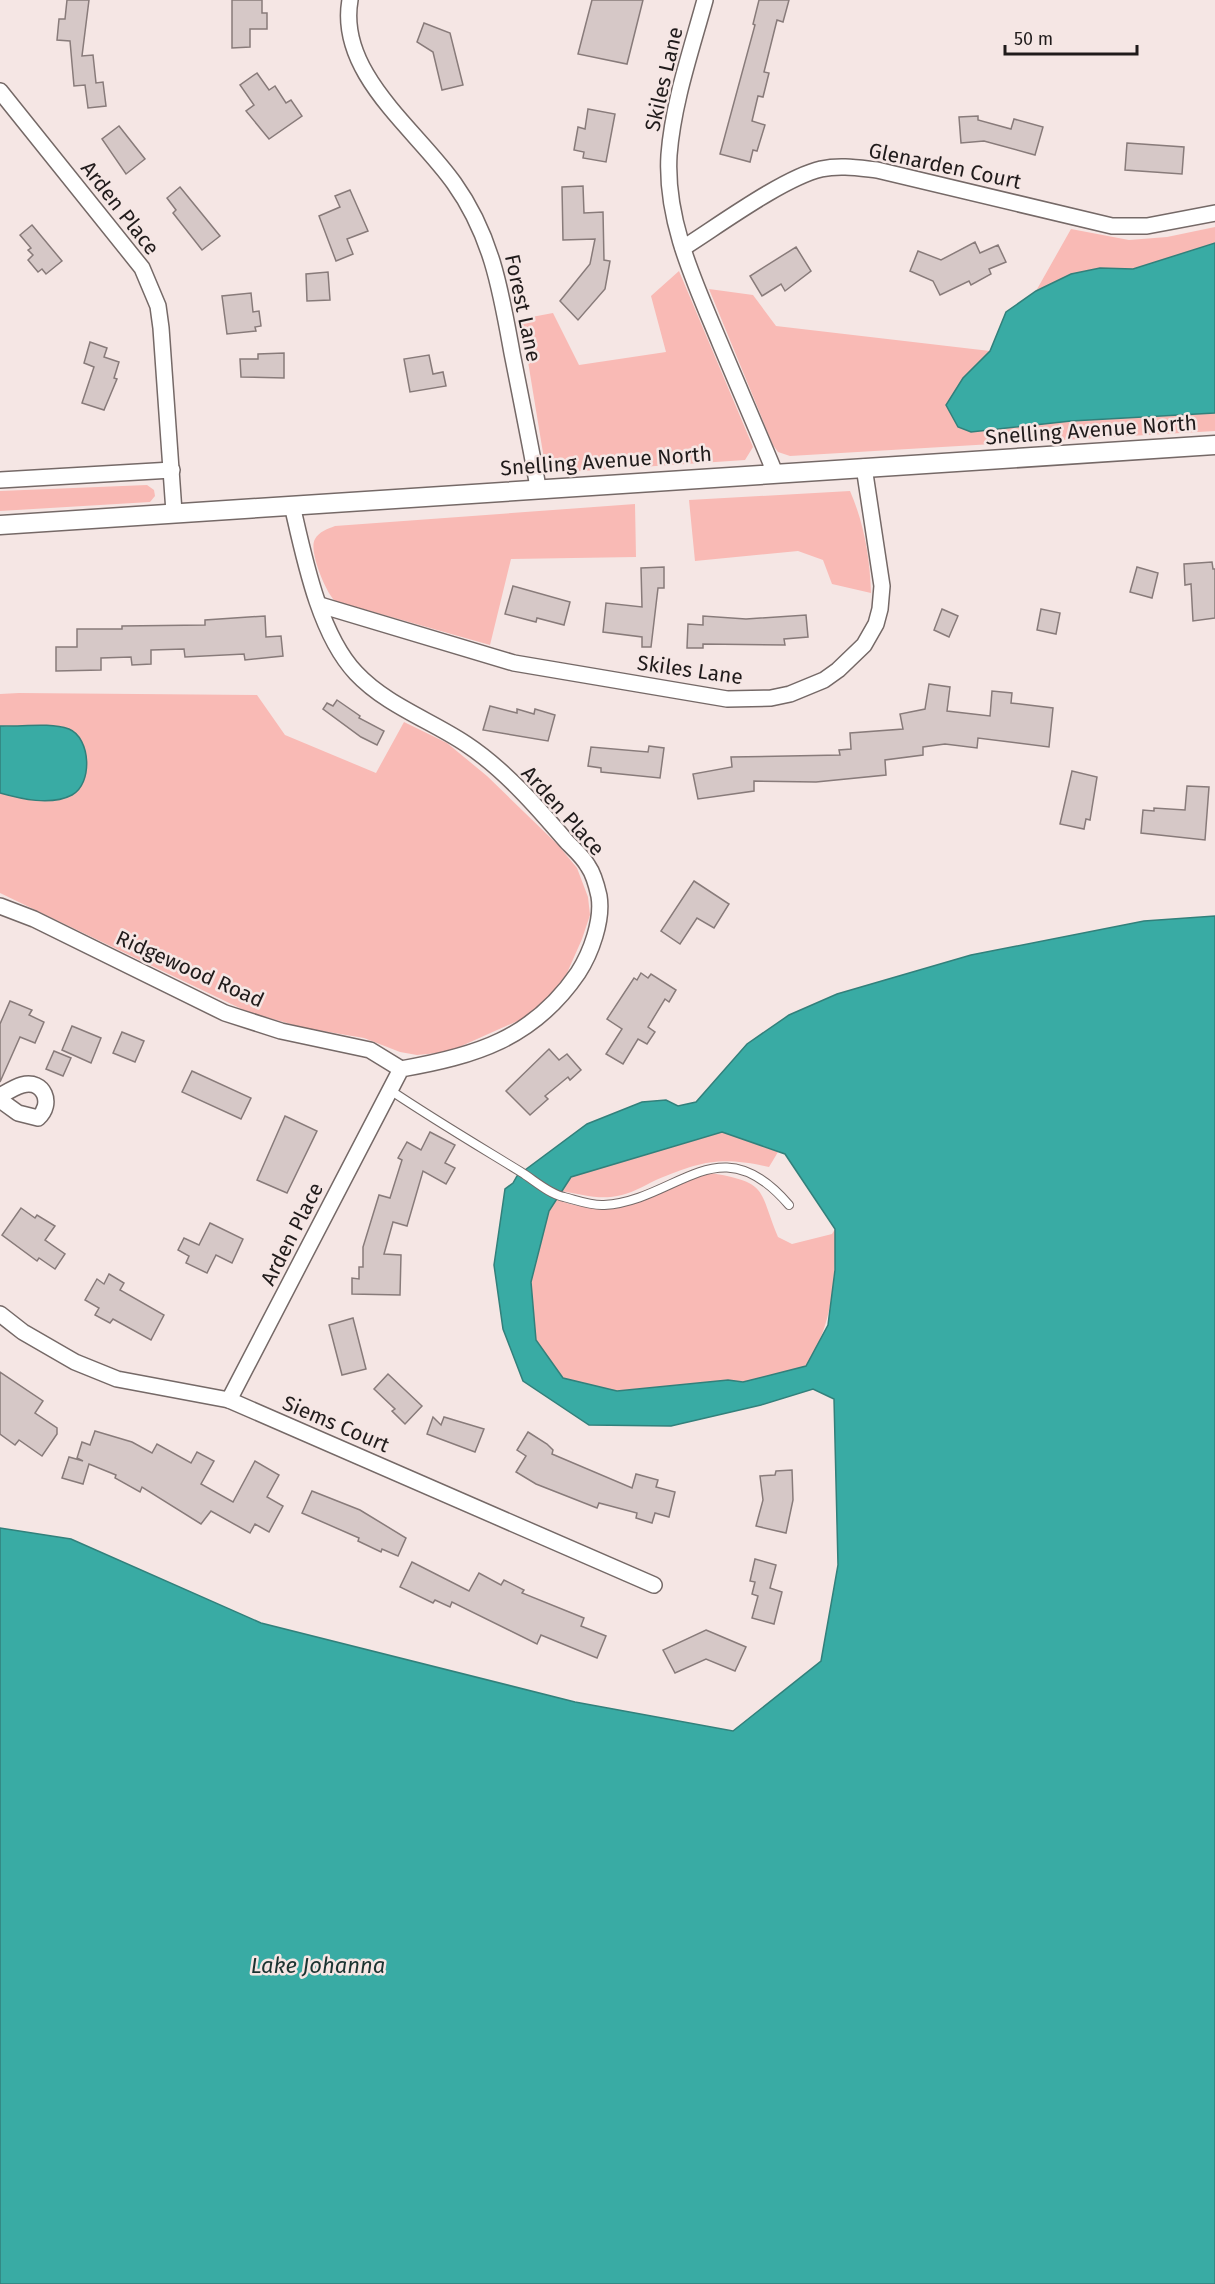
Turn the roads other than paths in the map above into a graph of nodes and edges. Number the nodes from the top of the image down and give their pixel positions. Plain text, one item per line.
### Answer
1 (350, 0) edge
2 (705, 0) edge
3 (0, 92) edge
4 (1215, 213) edge
5 (683, 248) junction
6 (1215, 445) edge
7 (864, 467) junction
8 (172, 470) junction
9 (775, 473) junction
10 (0, 480) edge
11 (538, 488) junction
12 (292, 505) junction
13 (174, 512) junction
14 (0, 525) edge
15 (320, 605) junction
16 (0, 906) edge
17 (400, 1069) junction
18 (390, 1090) junction
19 (789, 1205) dead end
20 (0, 1314) edge
21 (229, 1400) junction
22 (654, 1585) dead end

1 - 11 street, Forest Lane
2 - 5 street, Skiles Lane
3 - 8 street, Arden Place
4 - 5 street, Glenarden Court
5 - 9 street, Skiles Lane
6 - 7 street, Snelling Avenue North
7 - 9 street, Snelling Avenue North
7 - 15 street, Skiles Lane
8 - 10 street
8 - 13 street, Arden Place
9 - 11 street, Snelling Avenue North
11 - 12 street, Snelling Avenue North
12 - 13 street, Snelling Avenue North
12 - 15 street, Arden Place
13 - 14 street, Snelling Avenue North
15 - 17 street, Arden Place
16 - 17 street, Ridgewood Road
17 - 18 street, Arden Place
18 - 19 lane
18 - 21 street, Arden Place
20 - 21 street, Siems Court
21 - 22 street, Siems Court

